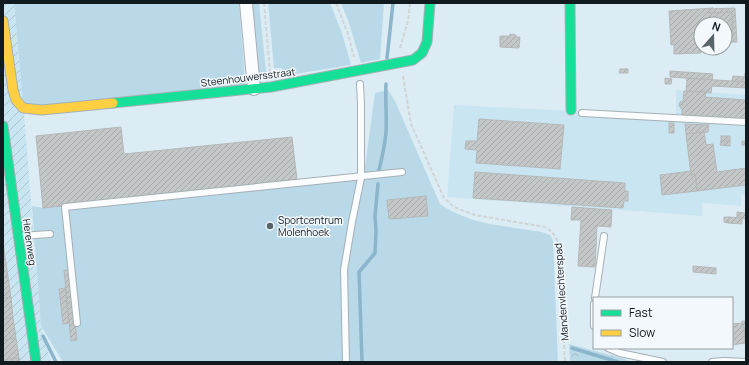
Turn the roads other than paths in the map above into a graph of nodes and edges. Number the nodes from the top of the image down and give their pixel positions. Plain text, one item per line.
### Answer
1 (246, 3) edge
2 (430, 3) edge
3 (570, 3) edge
4 (3, 21) edge
5 (360, 84) dead end
6 (254, 89) junction
7 (570, 110) dead end
8 (582, 113) dead end
9 (746, 122) edge
10 (3, 126) edge
11 (402, 172) dead end
12 (361, 178) junction
13 (50, 234) dead end
14 (18, 236) junction
15 (604, 236) dead end
16 (594, 297) edge
17 (77, 323) dead end
18 (611, 349) edge
19 (36, 362) edge
20 (346, 362) edge
21 (664, 362) edge
22 (712, 362) edge
23 (746, 362) edge

1 - 6 street
2 - 6 street, Steenhouwersstraat
3 - 7 street
4 - 6 street, Steenhouwersstraat
5 - 12 lane
8 - 9 lane
10 - 14 street, Herenweg
11 - 12 lane
12 - 17 lane
12 - 20 lane
13 - 14 lane
14 - 19 street, Herenweg
15 - 16 lane
18 - 21 lane
22 - 23 lane

